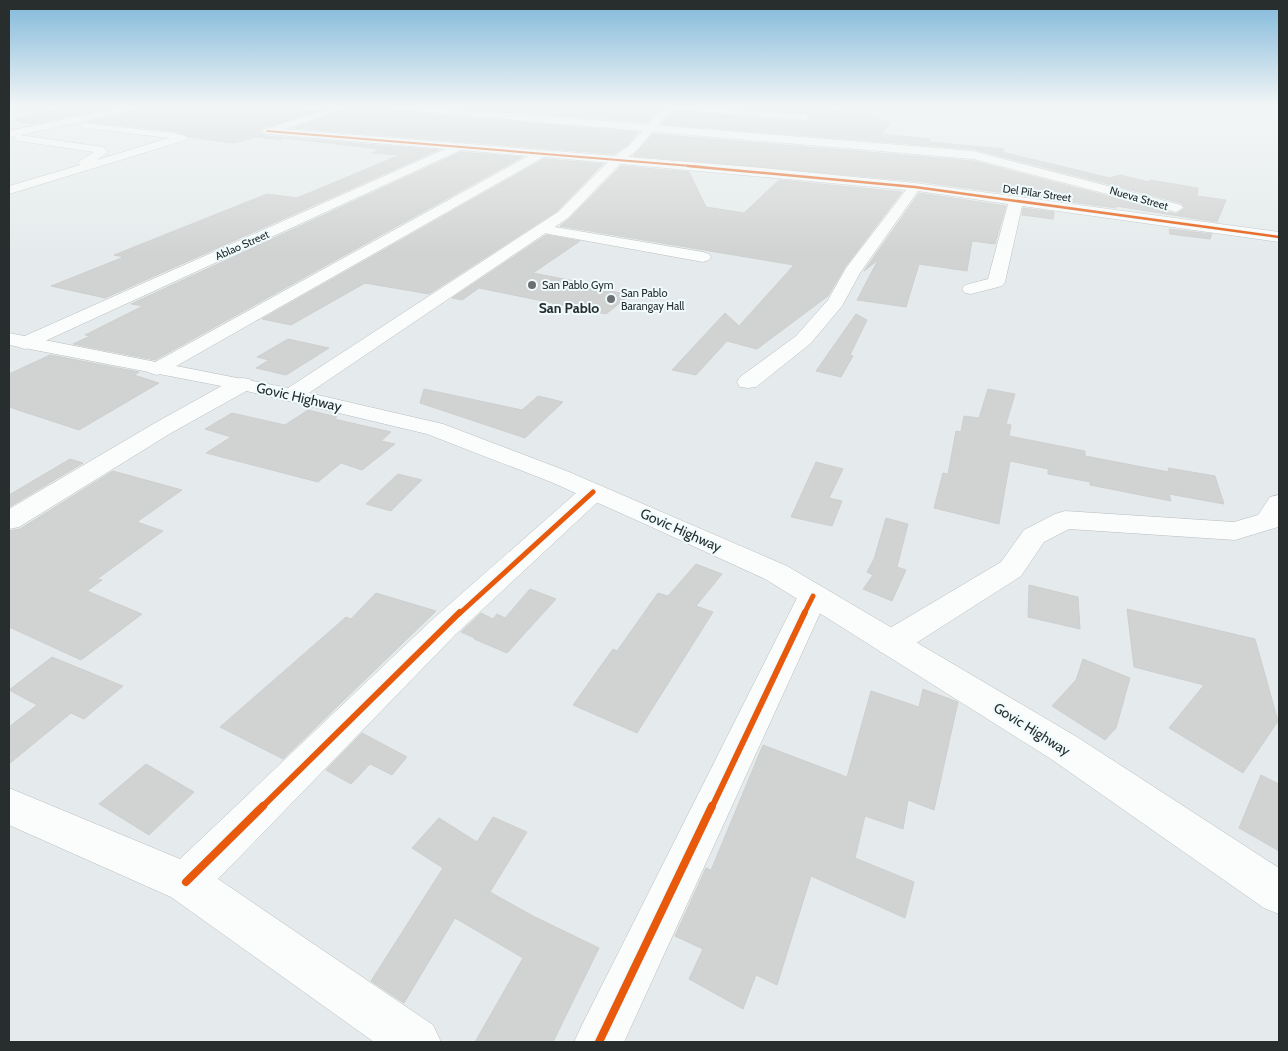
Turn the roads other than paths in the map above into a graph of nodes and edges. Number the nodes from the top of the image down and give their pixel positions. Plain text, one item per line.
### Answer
1 (98, 155) edge
2 (119, 155) edge
3 (442, 155) edge
4 (539, 155) edge
5 (554, 155) edge
6 (623, 155) edge
7 (973, 155) edge
8 (64, 160) dead end
9 (617, 160) junction
10 (89, 163) junction
11 (17, 176) dead end
12 (43, 180) junction
13 (915, 187) junction
14 (9, 190) edge
15 (1016, 200) junction
16 (543, 229) junction
17 (1272, 236) edge
18 (704, 257) dead end
19 (971, 290) dead end
20 (17, 341) edge
21 (157, 369) junction
22 (748, 382) dead end
23 (242, 384) junction
24 (292, 395) junction
25 (593, 492) junction
26 (1279, 503) edge
27 (9, 521) edge
28 (813, 596) junction
29 (891, 644) junction
30 (9, 806) edge
31 (186, 882) junction
32 (1279, 893) edge
33 (416, 1042) edge
34 (599, 1042) edge

1 - 10 street
2 - 10 street
3 - 20 street, Ablao Street
4 - 21 street
5 - 9 street, Del Pilar Street
6 - 9 street
7 - 17 street, Nueva Street
8 - 10 street
9 - 13 street, Del Pilar Street
9 - 16 street
10 - 12 street
11 - 12 street
12 - 14 street
13 - 15 street, Del Pilar Street
13 - 22 street
15 - 17 street, Del Pilar Street
15 - 19 street
16 - 18 street
16 - 24 street
20 - 21 street, Govic Highway
21 - 23 street, Govic Highway
23 - 24 street, Govic Highway
23 - 27 street
24 - 25 street, Govic Highway
25 - 28 street, Govic Highway
25 - 31 street
26 - 29 street
28 - 29 street, Govic Highway
28 - 34 street
29 - 32 street, Govic Highway
30 - 31 street
31 - 33 street

